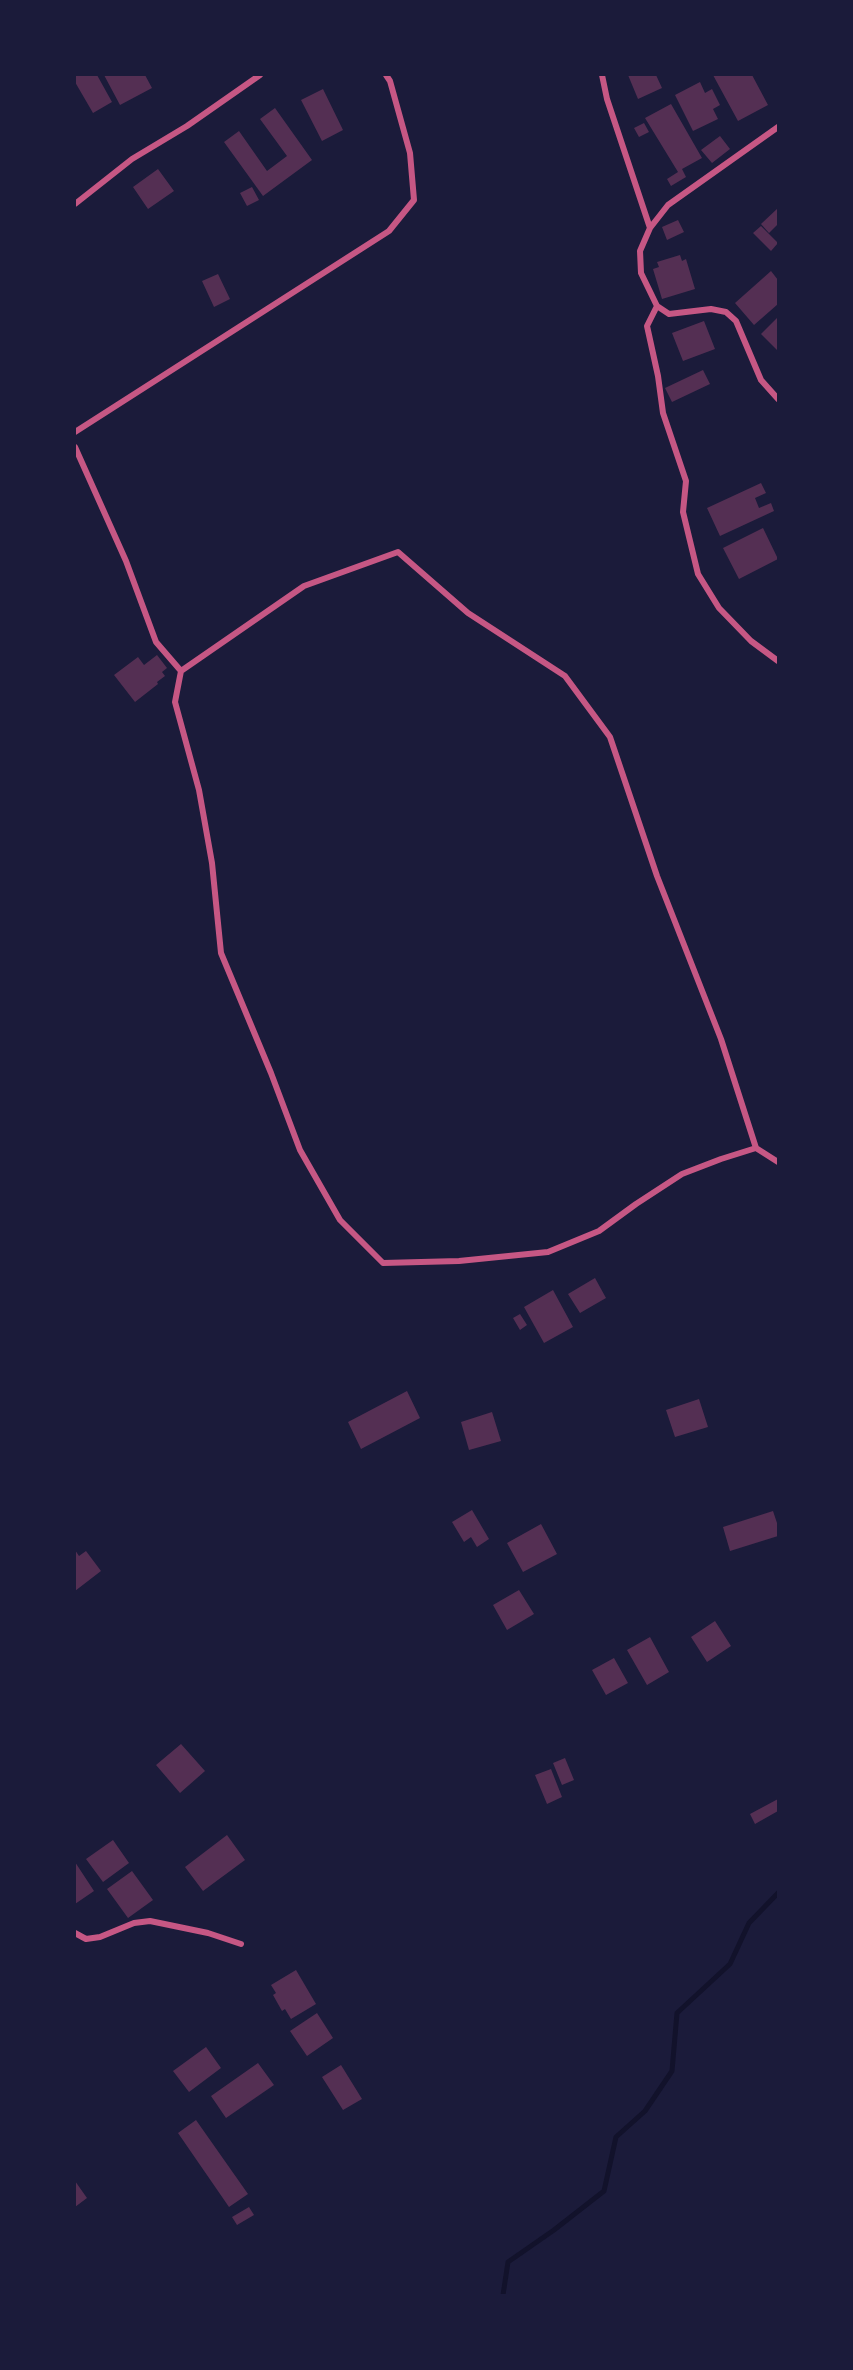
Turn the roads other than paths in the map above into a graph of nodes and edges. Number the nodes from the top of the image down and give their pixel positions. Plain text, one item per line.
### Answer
1 (260, 75) edge
2 (386, 75) edge
3 (602, 75) edge
4 (778, 127) edge
5 (75, 192) edge
6 (82, 198) junction
7 (75, 204) edge
8 (650, 228) junction
9 (657, 306) junction
10 (778, 399) edge
11 (75, 431) edge
12 (75, 447) edge
13 (778, 661) edge
14 (181, 670) junction
15 (756, 1148) junction
16 (778, 1162) edge
17 (75, 1933) edge
18 (241, 1944) dead end

1 - 6 street
2 - 11 street
3 - 8 street
4 - 8 street
5 - 6 street
6 - 7 street
8 - 9 street
9 - 10 street
9 - 13 street
12 - 14 street
14 - 15 street
14 - 15 street
15 - 16 street
17 - 18 street

